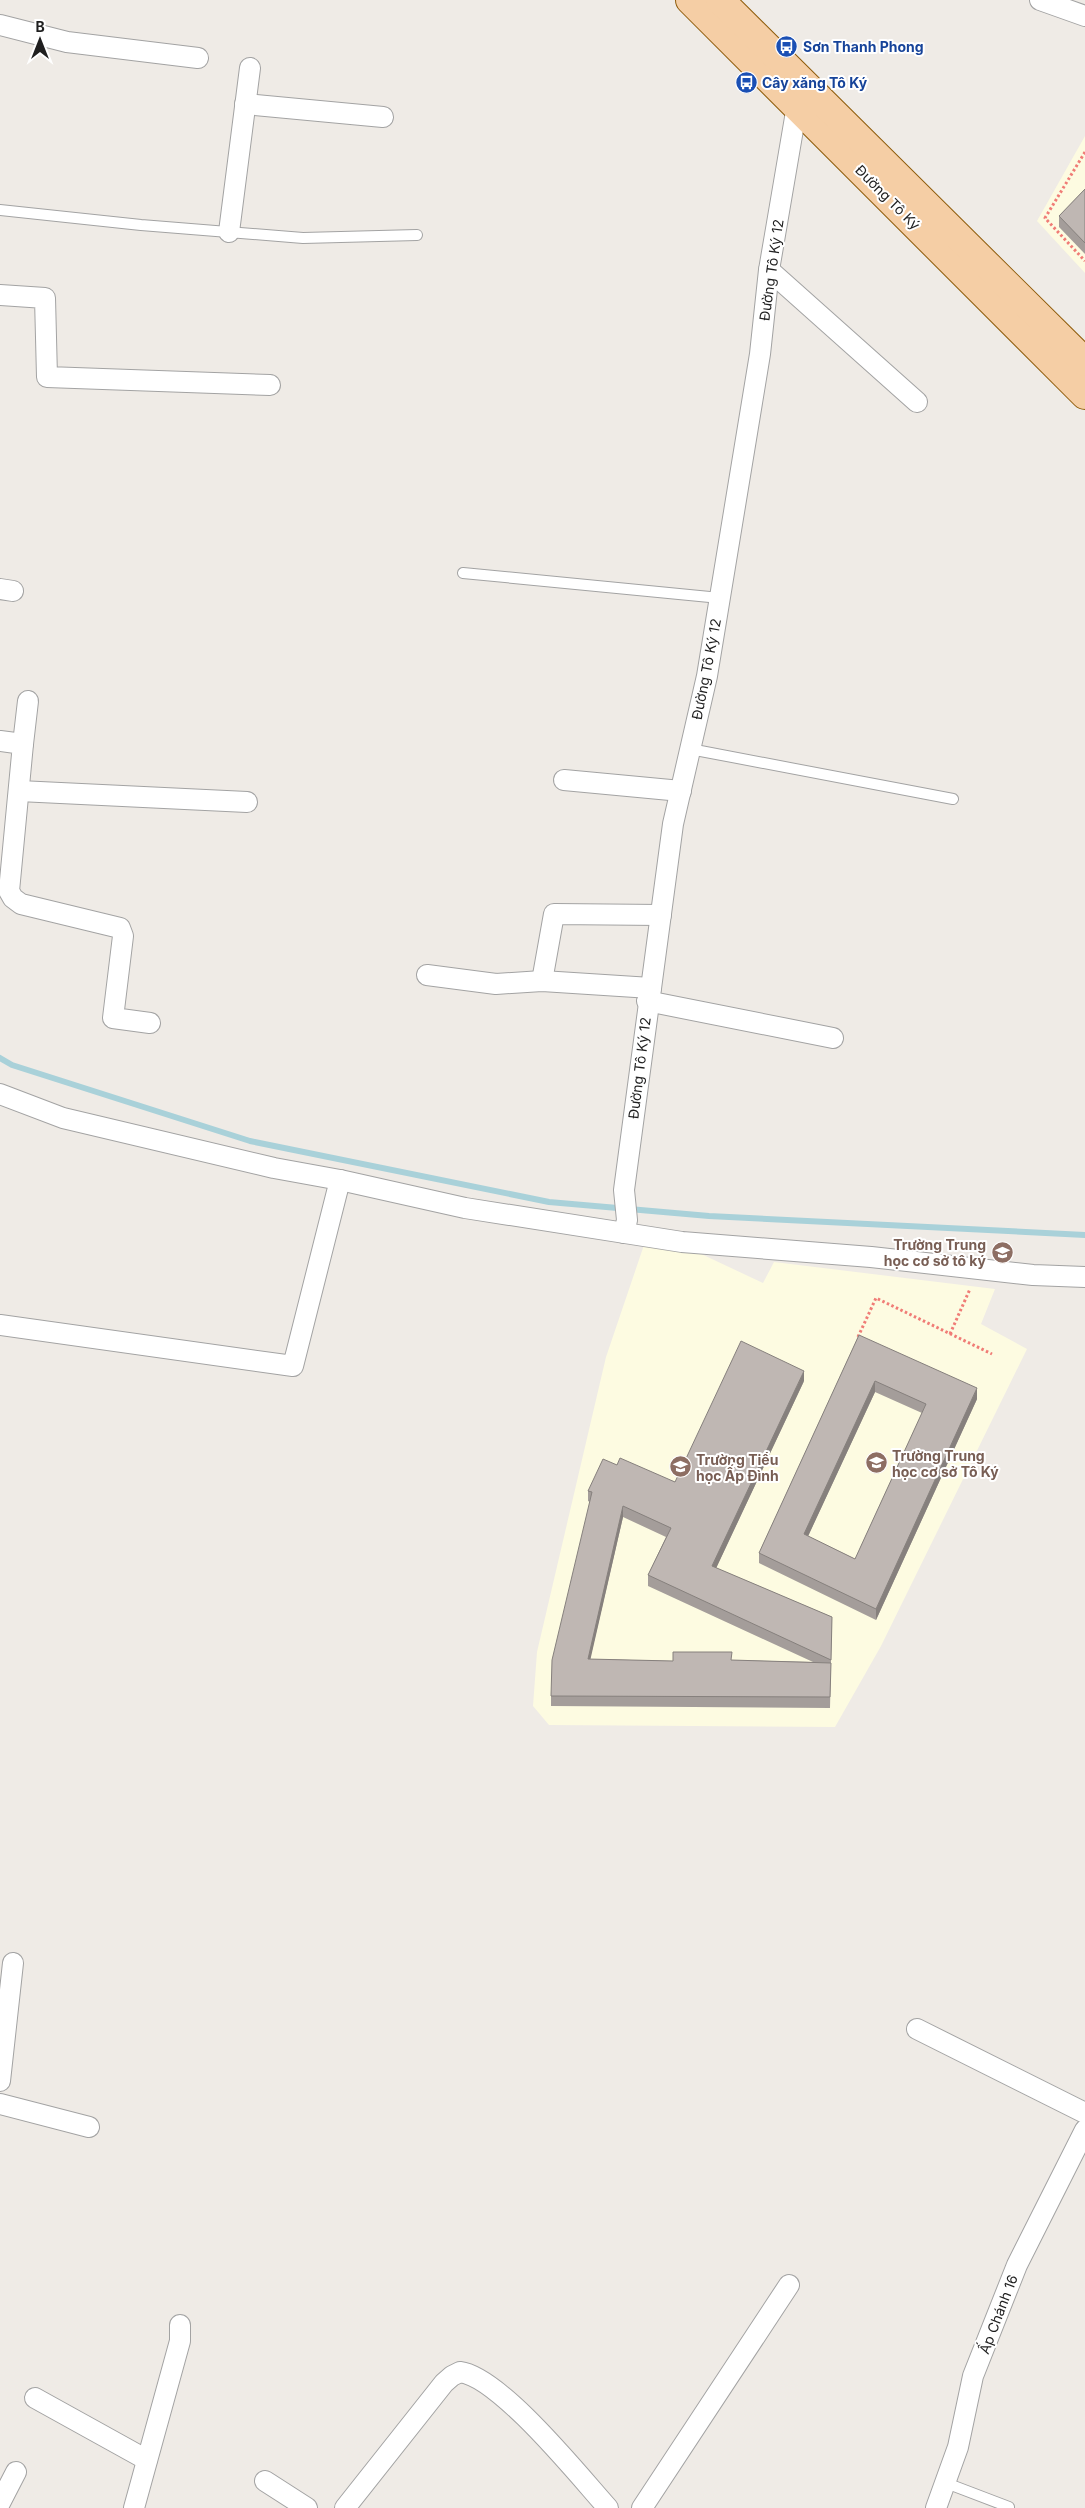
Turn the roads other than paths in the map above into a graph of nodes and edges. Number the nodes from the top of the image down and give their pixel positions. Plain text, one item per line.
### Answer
1 (690, 0) edge
2 (720, 0) edge
3 (1040, 0) edge
4 (1085, 16) edge
5 (0, 25) edge
6 (198, 58) dead end
7 (250, 68) dead end
8 (245, 104) junction
9 (797, 106) junction
10 (383, 117) dead end
11 (0, 210) edge
12 (228, 232) junction
13 (417, 236) dead end
14 (769, 270) junction
15 (0, 295) edge
16 (1085, 362) edge
17 (270, 385) dead end
18 (1085, 395) edge
19 (916, 402) dead end
20 (463, 573) dead end
21 (720, 598) junction
22 (28, 701) dead end
23 (0, 741) edge
24 (23, 744) junction
25 (690, 748) junction
26 (564, 780) dead end
27 (19, 791) junction
28 (680, 791) junction
29 (953, 799) dead end
30 (247, 802) dead end
31 (661, 915) junction
32 (427, 975) dead end
33 (542, 981) junction
34 (649, 994) junction
35 (150, 1023) dead end
36 (833, 1038) dead end
37 (0, 1094) edge
38 (340, 1180) junction
39 (626, 1227) junction
40 (1085, 1277) edge
41 (0, 1325) edge
42 (13, 1963) dead end
43 (917, 2028) dead end
44 (0, 2081) edge
45 (0, 2104) edge
46 (1085, 2113) edge
47 (89, 2127) dead end
48 (1085, 2130) edge
49 (789, 2285) dead end
50 (180, 2325) dead end
51 (36, 2398) dead end
52 (147, 2460) junction
53 (16, 2472) dead end
54 (265, 2481) dead end
55 (946, 2483) junction
56 (0, 2503) edge
57 (1009, 2507) edge
58 (134, 2508) edge
59 (307, 2508) edge
60 (345, 2508) edge
61 (608, 2508) edge
62 (642, 2508) edge
63 (936, 2508) edge

1 - 9 main road, Đường Tô Ký
2 - 16 main road, Đường Tô Ký
3 - 4 street
5 - 6 street
7 - 8 street
8 - 10 street
8 - 12 street
9 - 14 street, Đường Tô Ký 12
9 - 18 main road, Đường Tô Ký
11 - 12 lane
12 - 13 lane
14 - 19 street
14 - 21 street, Đường Tô Ký 12
15 - 17 street
20 - 21 lane
21 - 25 street, Đường Tô Ký 12
22 - 24 street
23 - 24 street
24 - 27 street
25 - 28 street, Đường Tô Ký 12
25 - 29 lane
26 - 28 street
27 - 30 street
27 - 35 street
28 - 31 street, Đường Tô Ký 12
31 - 33 street
31 - 34 street, Đường Tô Ký 12
32 - 33 street
33 - 34 street
34 - 36 street
34 - 39 street, Đường Tô Ký 12
37 - 38 street
38 - 39 street
38 - 41 street
39 - 40 street
42 - 44 street
43 - 46 street
45 - 47 street
48 - 55 street, Ấp Chánh 16
49 - 62 street
50 - 52 street
51 - 52 street
52 - 58 street
53 - 56 street
54 - 59 street
55 - 57 lane
55 - 63 street, Ấp Chánh 16
60 - 61 street

